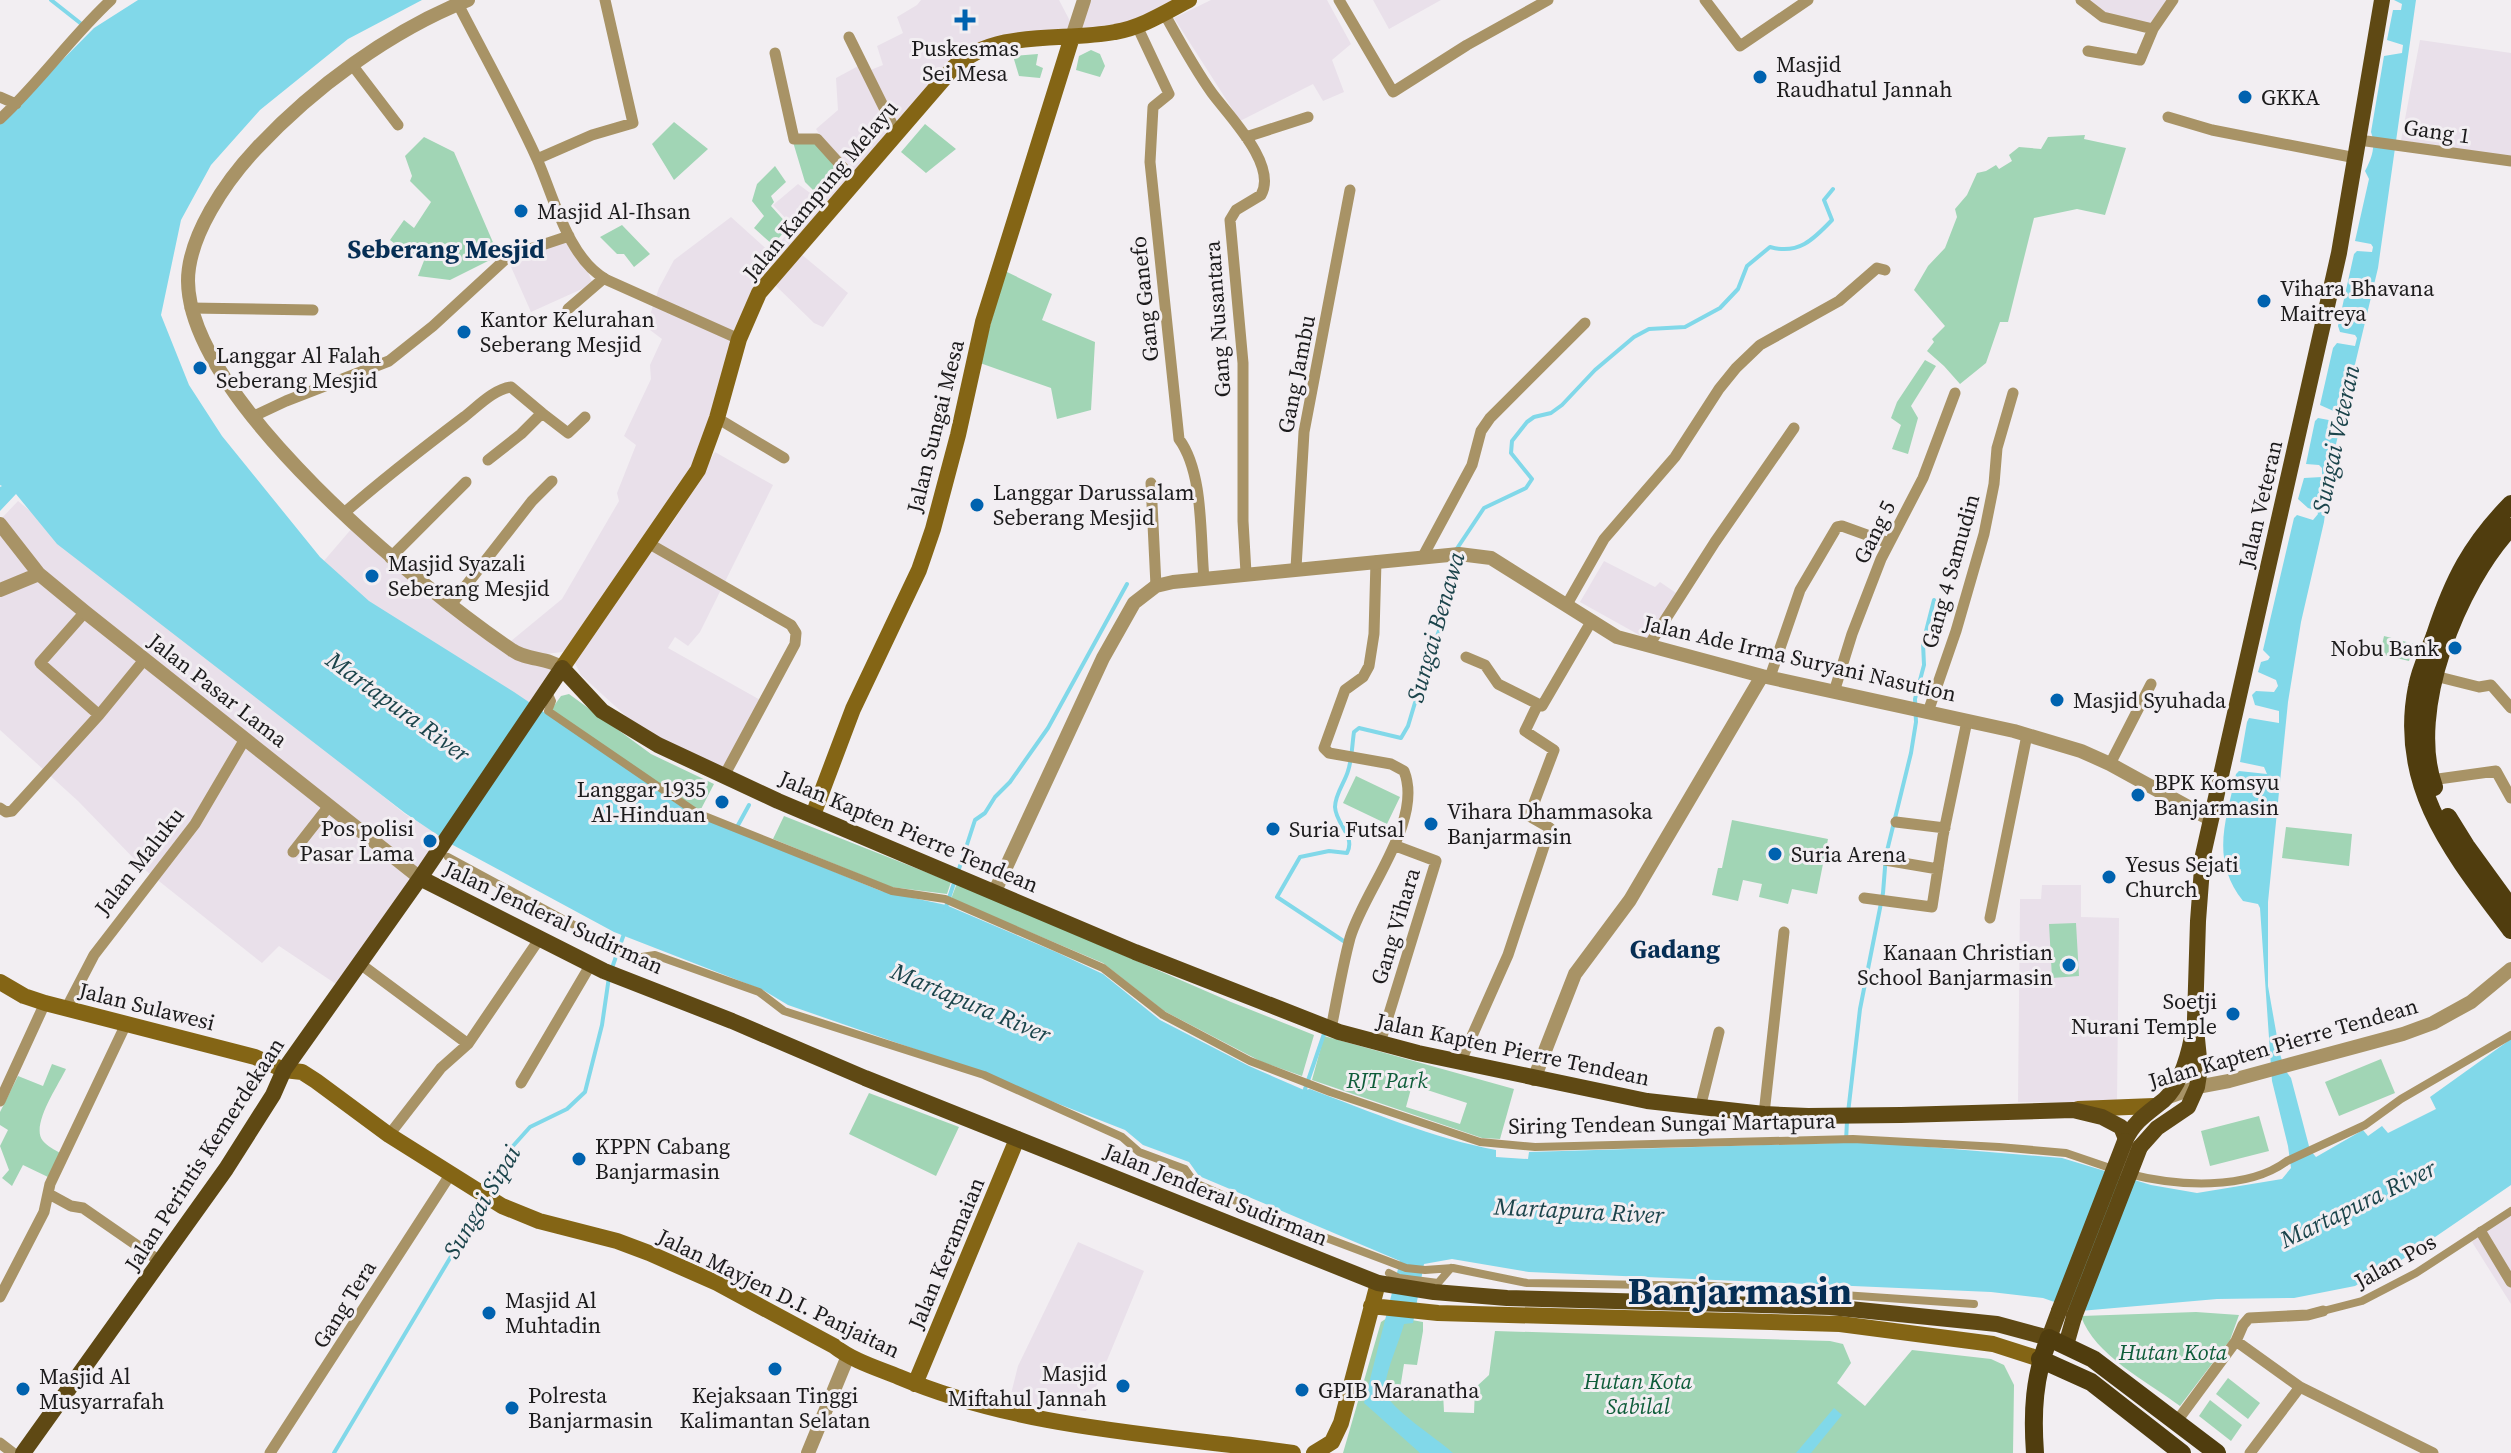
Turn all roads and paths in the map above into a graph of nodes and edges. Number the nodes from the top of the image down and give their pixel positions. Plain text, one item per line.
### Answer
1 (111, 0) edge
2 (605, 0) edge
3 (1084, 0) edge
4 (1189, 0) edge
5 (1339, 0) edge
6 (1548, 0) edge
7 (1705, 0) edge
8 (1808, 0) edge
9 (2081, 0) edge
10 (2173, 0) edge
11 (2382, 0) edge
12 (463, 2) edge
13 (1164, 13) junction
14 (1137, 26) junction
15 (2153, 29) junction
16 (849, 37) dead end
17 (1072, 37) junction
18 (2088, 51) dead end
19 (775, 53) dead end
20 (353, 66) junction
21 (0, 97) edge
22 (16, 104) junction
23 (1308, 117) dead end
24 (2168, 117) dead end
25 (0, 119) edge
26 (398, 125) dead end
27 (897, 134) junction
28 (1246, 137) junction
29 (2364, 141) junction
30 (2356, 158) junction
31 (537, 159) junction
32 (2511, 161) edge
33 (855, 181) junction
34 (1350, 190) dead end
35 (569, 236) junction
36 (1885, 270) dead end
37 (604, 278) junction
38 (190, 308) junction
39 (568, 309) dead end
40 (313, 310) dead end
41 (1585, 323) dead end
42 (739, 339) junction
43 (1955, 393) dead end
44 (2013, 393) dead end
45 (542, 413) junction
46 (254, 416) junction
47 (585, 417) dead end
48 (717, 418) junction
49 (1794, 428) dead end
50 (784, 458) dead end
51 (488, 460) dead end
52 (552, 481) dead end
53 (466, 482) dead end
54 (1151, 483) dead end
55 (2511, 504) edge
56 (343, 514) junction
57 (0, 524) edge
58 (2511, 527) edge
59 (648, 543) junction
60 (1889, 543) junction
61 (390, 558) junction
62 (1422, 558) junction
63 (1376, 561) junction
64 (1296, 568) junction
65 (1246, 573) junction
66 (39, 574) junction
67 (1204, 579) junction
68 (1156, 586) junction
69 (0, 590) edge
70 (450, 606) junction
71 (1566, 606) junction
72 (85, 612) junction
73 (1591, 622) junction
74 (1649, 645) junction
75 (1466, 657) dead end
76 (144, 660) junction
77 (562, 668) junction
78 (1766, 676) junction
79 (2435, 676) junction
80 (2151, 684) dead end
81 (1834, 692) junction
82 (546, 695) junction
83 (1537, 706) junction
84 (2511, 708) edge
85 (1928, 712) junction
86 (99, 715) junction
87 (1967, 721) junction
88 (2027, 735) junction
89 (245, 739) junction
90 (2110, 764) junction
91 (724, 776) junction
92 (2431, 780) junction
93 (2511, 798) edge
94 (329, 806) junction
95 (0, 808) edge
96 (813, 815) junction
97 (2210, 819) junction
98 (1896, 822) dead end
99 (1945, 828) junction
100 (1396, 846) junction
101 (293, 852) dead end
102 (442, 855) junction
103 (1885, 860) dead end
104 (1938, 869) junction
105 (420, 878) junction
106 (995, 891) junction
107 (1864, 898) dead end
108 (2511, 908) edge
109 (1990, 918) dead end
110 (2511, 930) edge
111 (1784, 932) dead end
112 (540, 938) junction
113 (359, 963) junction
114 (597, 968) junction
115 (2511, 969) edge
116 (0, 982) edge
117 (45, 1003) junction
118 (66, 1009) junction
119 (2195, 1019) junction
120 (126, 1024) junction
121 (1326, 1027) junction
122 (1719, 1032) dead end
123 (2511, 1035) edge
124 (1380, 1043) junction
125 (468, 1044) junction
126 (1460, 1063) junction
127 (284, 1070) junction
128 (1534, 1079) junction
129 (521, 1083) dead end
130 (2197, 1087) junction
131 (0, 1101) edge
132 (2160, 1102) junction
133 (1700, 1108) junction
134 (2073, 1110) junction
135 (1764, 1114) junction
136 (389, 1135) junction
137 (1017, 1139) junction
138 (2130, 1142) junction
139 (450, 1175) junction
140 (49, 1194) junction
141 (2511, 1211) edge
142 (2481, 1232) junction
143 (161, 1262) junction
144 (1451, 1268) junction
145 (1385, 1280) junction
146 (2511, 1282) edge
147 (1426, 1286) junction
148 (0, 1297) edge
149 (1974, 1304) dead end
150 (1378, 1307) junction
151 (2323, 1311) joint
152 (2057, 1341) junction
153 (2236, 1341) junction
154 (848, 1356) junction
155 (2049, 1362) junction
156 (915, 1384) junction
157 (2300, 1387) junction
158 (2177, 1421) junction
159 (0, 1443) edge
160 (13, 1453) edge
161 (23, 1453) edge
162 (270, 1453) edge
163 (808, 1453) edge
164 (1293, 1453) edge
165 (1314, 1453) edge
166 (2035, 1453) edge
167 (2182, 1453) edge
168 (2217, 1453) edge
169 (2250, 1453) edge
170 (2433, 1453) edge

1 - 22 street
2 - 31 street
3 - 17 street
4 - 13 main road, Jalan Kampung Melayu
5 - 6 street
7 - 8 street
9 - 15 street
10 - 15 street
11 - 29 main road, Jalan Veteran
12 - 20 street
12 - 31 street
13 - 14 main road, Jalan Kampung Melayu
13 - 28 street, Gang Nusantara
14 - 17 main road, Jalan Kampung Melayu
14 - 67 street, Gang Ganefo
15 - 18 street
16 - 27 street
17 - 27 main road, Jalan Kampung Melayu
17 - 96 main road, Jalan Sungai Mesa
19 - 33 street
20 - 26 street
20 - 38 street
21 - 22 street
22 - 25 street
23 - 28 street
24 - 30 street
27 - 33 main road, Jalan Kampung Melayu
28 - 65 street, Gang Nusantara
29 - 30 main road, Jalan Veteran
29 - 32 street, Gang 1
30 - 97 main road, Jalan Veteran
31 - 35 street
33 - 42 main road, Jalan Kampung Melayu
34 - 64 street, Gang Jambu
35 - 37 street
35 - 46 street
36 - 71 street
37 - 39 street
37 - 42 street
38 - 40 street
38 - 46 street
41 - 62 street
42 - 48 main road, Jalan Kampung Melayu
43 - 60 street, Gang 5
44 - 85 street, Gang 4 Samudin
45 - 47 street
45 - 51 street
45 - 56 street
46 - 56 street
48 - 50 street
48 - 59 main road, Jalan Kampung Melayu
49 - 74 street
52 - 70 street
53 - 61 street
54 - 68 street
55 - 110 highway
56 - 61 street
57 - 66 street, Jalan Pasar Lama
58 - 79 highway
59 - 77 main road, Jalan Kampung Melayu
59 - 91 street
60 - 78 street
60 - 81 street, Gang 5
61 - 70 street
62 - 63 street, Jalan Ade Irma Suryani Nasution
62 - 71 street, Jalan Ade Irma Suryani Nasution
63 - 64 street, Jalan Ade Irma Suryani Nasution
63 - 100 street
64 - 65 street, Jalan Ade Irma Suryani Nasution
65 - 67 street, Jalan Ade Irma Suryani Nasution
66 - 69 street
66 - 72 street, Jalan Pasar Lama
67 - 68 street, Jalan Ade Irma Suryani Nasution
68 - 106 street
70 - 77 street
71 - 73 street, Jalan Ade Irma Suryani Nasution
72 - 76 street, Jalan Pasar Lama
72 - 86 street
73 - 74 street, Jalan Ade Irma Suryani Nasution
73 - 83 street
74 - 78 street, Jalan Ade Irma Suryani Nasution
75 - 83 street
76 - 86 street
76 - 89 street, Jalan Pasar Lama
77 - 82 main road, Jalan Perintis Kemerdekaan
77 - 91 main road, Jalan Kapten Pierre Tendean
78 - 81 street, Jalan Ade Irma Suryani Nasution
78 - 128 street
79 - 84 street
79 - 92 highway
80 - 90 street
81 - 85 street, Jalan Ade Irma Suryani Nasution
82 - 102 main road, Jalan Perintis Kemerdekaan
82 - 123 street, Siring Tendean Sungai Martapura
83 - 126 street
85 - 87 street, Jalan Ade Irma Suryani Nasution
86 - 95 street
87 - 88 street, Jalan Ade Irma Suryani Nasution
87 - 99 street
88 - 90 street, Jalan Ade Irma Suryani Nasution
88 - 109 street
89 - 94 street, Jalan Pasar Lama
89 - 118 street, Jalan Maluku
90 - 97 street, Jalan Ade Irma Suryani Nasution
91 - 96 main road, Jalan Kapten Pierre Tendean
92 - 93 street
92 - 108 highway
94 - 101 street
94 - 105 street, Jalan Pasar Lama
96 - 106 main road, Jalan Kapten Pierre Tendean
97 - 119 main road, Jalan Veteran
98 - 99 street
99 - 104 street
100 - 121 street
100 - 124 street, Gang Vihara
102 - 105 main road, Jalan Perintis Kemerdekaan
102 - 144 street
103 - 104 street
104 - 107 street
105 - 112 main road, Jalan Jenderal Sudirman
105 - 113 main road, Jalan Perintis Kemerdekaan
106 - 121 main road, Jalan Kapten Pierre Tendean
111 - 135 street
112 - 114 main road, Jalan Jenderal Sudirman
112 - 125 street
113 - 125 street
113 - 127 main road, Jalan Perintis Kemerdekaan
114 - 129 street
114 - 137 main road, Jalan Jenderal Sudirman
115 - 130 street, Jalan Kapten Pierre Tendean
116 - 117 main road, Jalan Sulawesi
117 - 118 main road, Jalan Sulawesi
117 - 131 street
118 - 120 main road, Jalan Sulawesi
119 - 130 main road
119 - 132 main road
120 - 127 main road, Jalan Sulawesi
120 - 140 street
121 - 124 main road, Jalan Kapten Pierre Tendean
122 - 133 street
124 - 126 main road, Jalan Kapten Pierre Tendean
125 - 136 street
126 - 128 main road, Jalan Kapten Pierre Tendean
127 - 136 main road, Jalan Mayjen D.I. Panjaitan
127 - 143 main road, Jalan Perintis Kemerdekaan
128 - 133 main road, Jalan Kapten Pierre Tendean
130 - 132 street, Jalan Kapten Pierre Tendean
130 - 138 main road
132 - 134 main road, Jalan Kapten Pierre Tendean
132 - 138 main road
133 - 135 main road, Jalan Kapten Pierre Tendean
134 - 135 main road, Jalan Kapten Pierre Tendean
134 - 138 main road
136 - 139 main road, Jalan Mayjen D.I. Panjaitan
137 - 145 main road, Jalan Jenderal Sudirman
137 - 156 main road, Jalan Keramaian
138 - 152 main road, bridge
139 - 154 main road, Jalan Mayjen D.I. Panjaitan
139 - 162 street, Gang Tera
140 - 143 street
140 - 148 street
141 - 142 street, Jalan Pos
142 - 146 street
142 - 151 street, Jalan Pos
143 - 161 main road, Jalan Perintis Kemerdekaan
144 - 147 street
144 - 149 street
145 - 147 main road, Jalan Jenderal Sudirman
145 - 150 main road
147 - 152 main road, Jalan Jenderal Sudirman
150 - 155 main road
150 - 165 main road
151 - 153 street
152 - 155 highway
152 - 158 highway
153 - 157 street
153 - 158 street
154 - 156 main road, Jalan Mayjen D.I. Panjaitan
154 - 163 street
155 - 166 highway
155 - 167 highway
156 - 164 main road, Jalan Mayjen D.I. Panjaitan
157 - 169 street
157 - 170 street
158 - 168 highway
159 - 160 street

